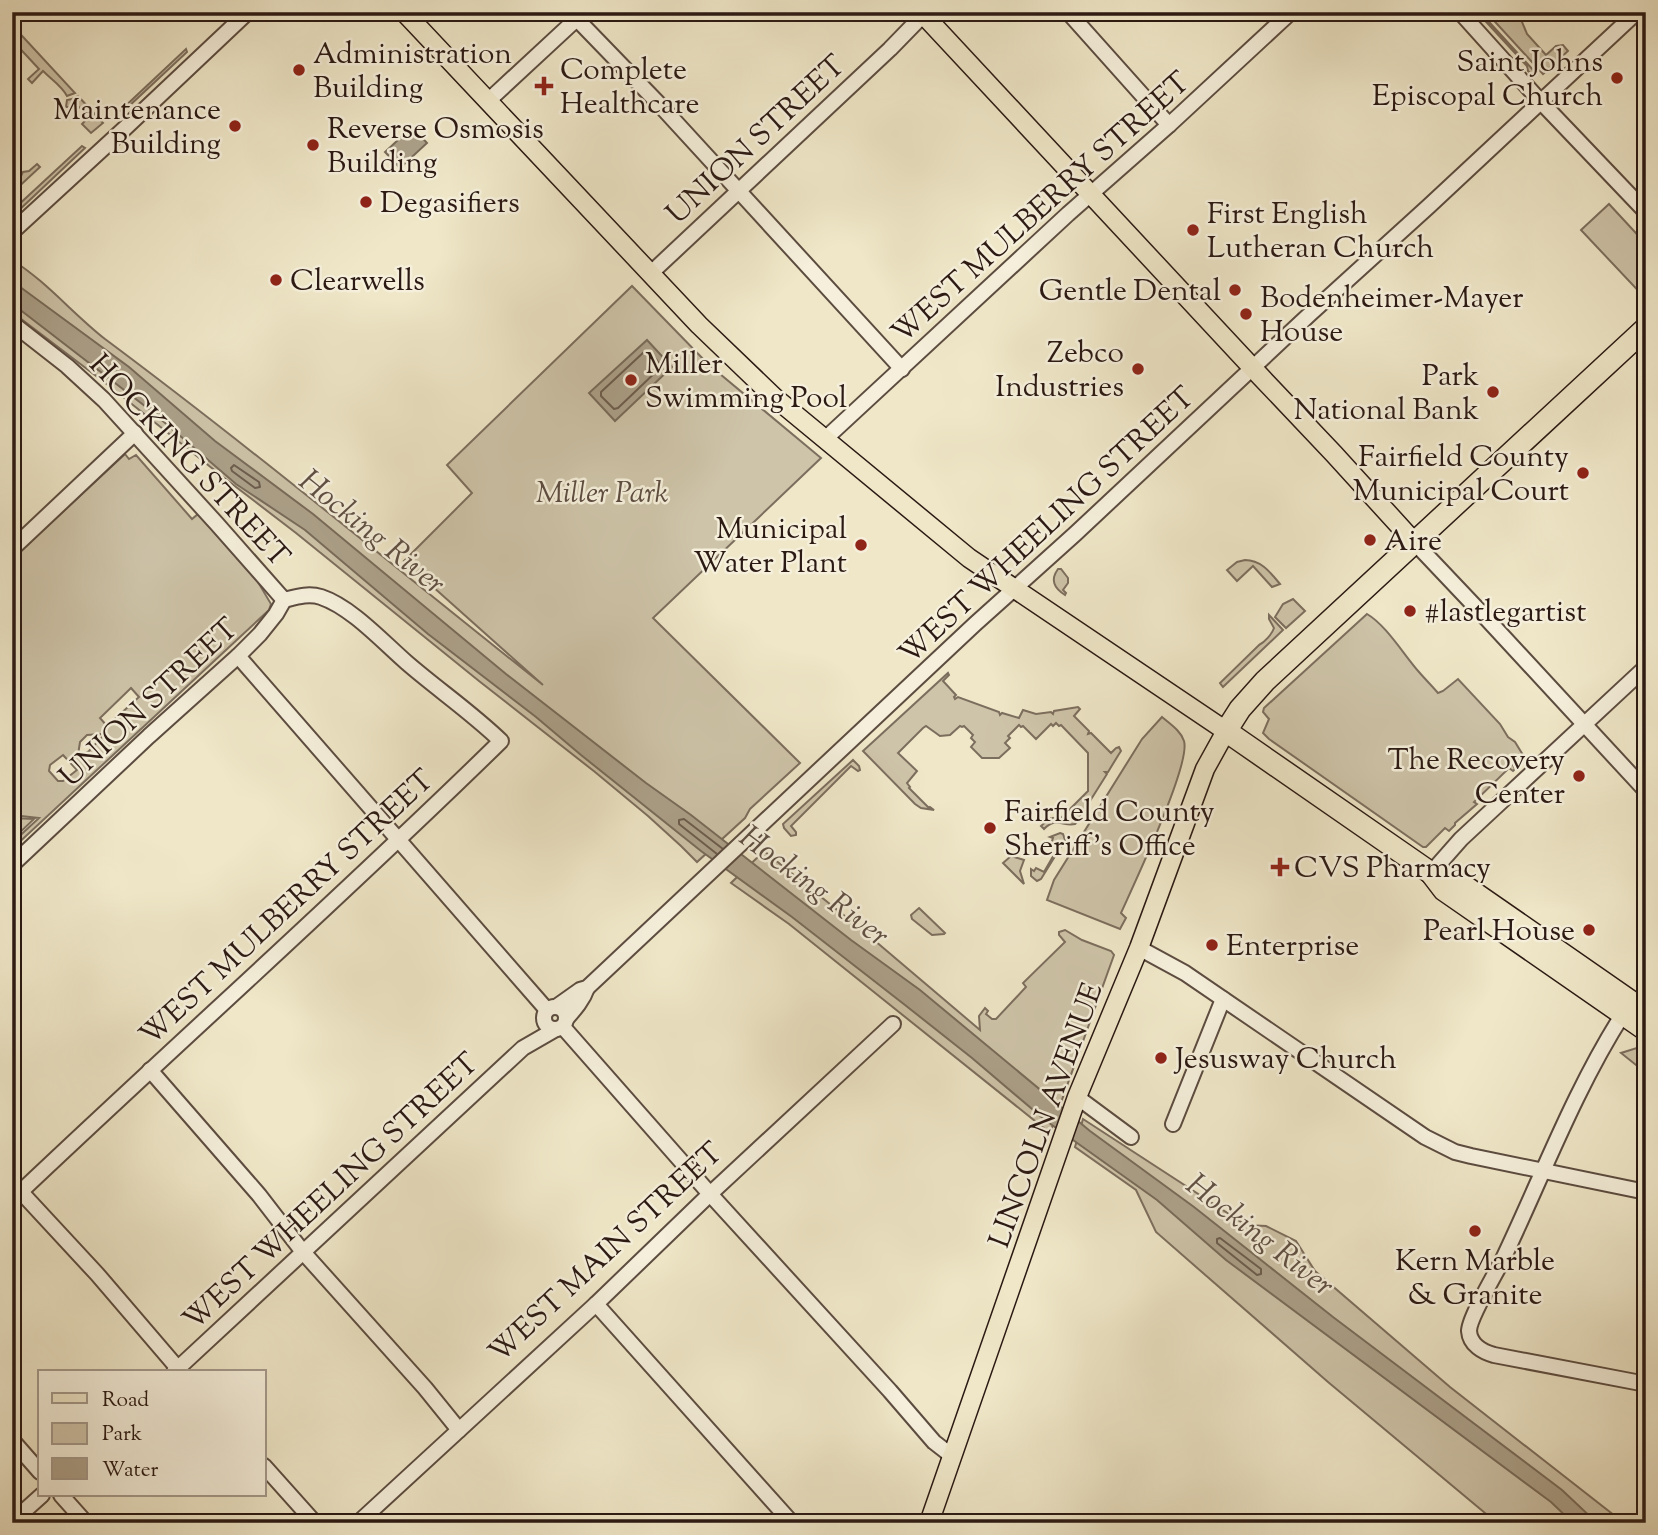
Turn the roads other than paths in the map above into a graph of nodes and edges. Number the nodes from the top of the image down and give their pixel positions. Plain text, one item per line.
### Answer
1 (248, 12) edge
2 (404, 12) edge
3 (1068, 12) edge
4 (1291, 12) edge
5 (1460, 12) edge
6 (1637, 12) edge
7 (924, 13) edge
8 (577, 14) edge
9 (488, 101) junction
10 (1541, 102) junction
11 (1169, 125) junction
12 (738, 190) junction
13 (1091, 194) junction
14 (1646, 212) edge
15 (12, 232) edge
16 (650, 274) junction
17 (12, 323) edge
18 (1646, 328) edge
19 (1253, 368) junction
20 (901, 369) junction
21 (135, 433) junction
22 (825, 439) junction
23 (1415, 543) junction
24 (12, 549) edge
25 (1015, 588) junction
26 (284, 600) junction
27 (237, 656) junction
28 (401, 658) joint
29 (1646, 667) edge
30 (1585, 724) junction
31 (1226, 731) junction
32 (1646, 791) edge
33 (399, 841) junction
34 (12, 865) edge
35 (1431, 873) junction
36 (1139, 948) junction
37 (587, 988) junction
38 (1223, 999) junction
39 (549, 1011) junction
40 (1646, 1012) edge
41 (1623, 1014) junction
42 (893, 1024) dead end
43 (562, 1025) junction
44 (1646, 1030) edge
45 (523, 1048) junction
46 (150, 1070) junction
47 (1076, 1101) junction
48 (1173, 1124) dead end
49 (1131, 1137) dead end
50 (1542, 1171) junction
51 (1646, 1192) edge
52 (710, 1194) junction
53 (17, 1196) edge
54 (303, 1252) junction
55 (596, 1304) junction
56 (177, 1370) edge
57 (179, 1370) edge
58 (1646, 1384) edge
59 (459, 1430) junction
60 (12, 1440) edge
61 (952, 1456) junction
62 (266, 1468) edge
63 (38, 1470) edge
64 (41, 1496) edge
65 (62, 1496) edge
66 (12, 1522) edge
67 (86, 1523) edge
68 (315, 1523) edge
69 (358, 1523) edge
70 (792, 1523) edge
71 (929, 1523) edge

1 - 15 street
2 - 9 main road
3 - 11 street
4 - 11 street, WEST MULBERRY STREET
5 - 10 street
6 - 10 street, WEST WHEELING STREET
7 - 12 street, UNION STREET
7 - 13 main road
8 - 9 street
8 - 12 street
9 - 16 main road
10 - 14 street
10 - 19 street, WEST WHEELING STREET
11 - 13 street, WEST MULBERRY STREET
12 - 16 street, UNION STREET
12 - 20 street
13 - 19 main road
13 - 20 street, WEST MULBERRY STREET
16 - 22 main road
17 - 21 street, HOCKING STREET
18 - 23 highway
19 - 23 main road
19 - 25 street, WEST WHEELING STREET
20 - 22 street, WEST MULBERRY STREET
21 - 24 street
21 - 26 street, HOCKING STREET
22 - 25 main road
23 - 30 street
23 - 31 highway
25 - 31 main road
25 - 37 street, WEST WHEELING STREET
26 - 27 street, UNION STREET
26 - 28 street, HOCKING STREET
27 - 33 street
27 - 34 street, UNION STREET
28 - 33 street, WEST MULBERRY STREET
29 - 30 street
30 - 32 street
30 - 35 street
31 - 35 highway
31 - 36 main road, LINCOLN AVENUE
33 - 39 street
33 - 46 street, WEST MULBERRY STREET
35 - 40 highway
35 - 41 highway
36 - 38 street
36 - 47 main road, LINCOLN AVENUE
37 - 39 street, WEST WHEELING STREET
37 - 43 street, WEST WHEELING STREET
38 - 48 street
38 - 50 street
39 - 43 street
39 - 43 street
39 - 45 street, WEST WHEELING STREET
41 - 44 highway
41 - 50 street
42 - 52 street, WEST MAIN STREET
43 - 45 street, WEST WHEELING STREET
43 - 52 street
45 - 54 street, WEST WHEELING STREET
46 - 53 street, WEST MULBERRY STREET
46 - 54 street
47 - 49 street
47 - 61 main road, LINCOLN AVENUE
50 - 51 street
50 - 58 street
52 - 55 street, WEST MAIN STREET
52 - 61 street
53 - 56 street
54 - 57 street, WEST WHEELING STREET
54 - 59 street
55 - 59 street, WEST MAIN STREET
55 - 70 street
59 - 69 street, WEST MAIN STREET
60 - 63 street
61 - 71 main road, LINCOLN AVENUE
62 - 68 street
64 - 66 street
65 - 67 street

